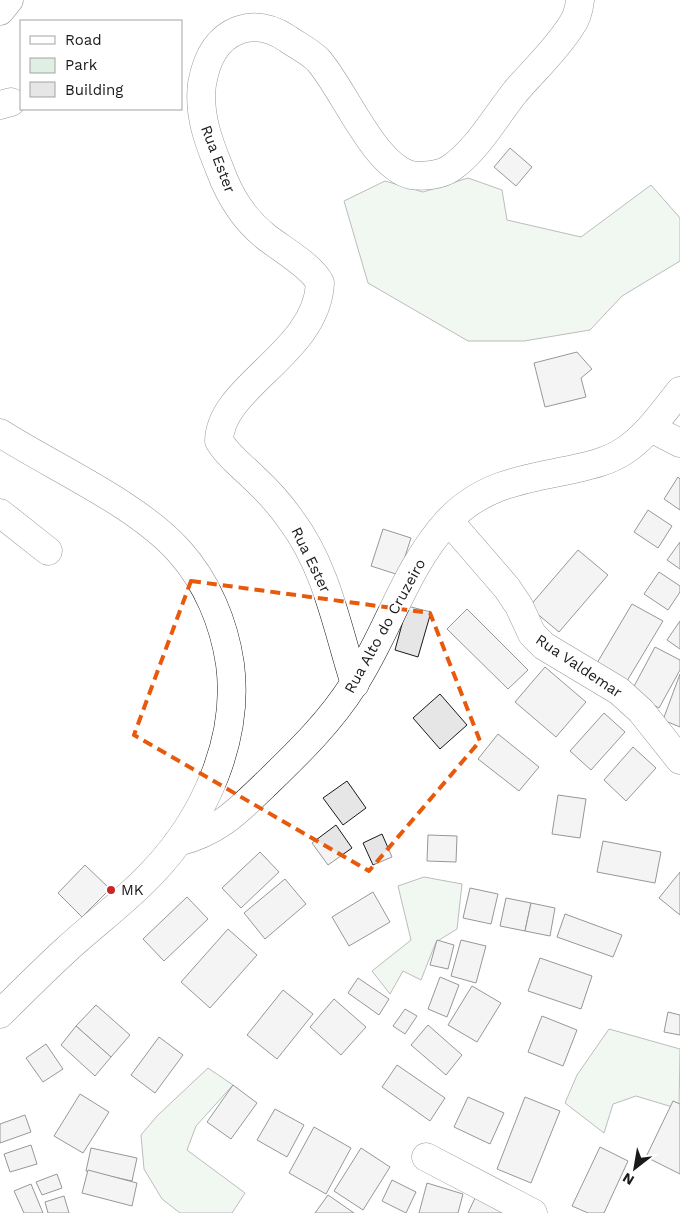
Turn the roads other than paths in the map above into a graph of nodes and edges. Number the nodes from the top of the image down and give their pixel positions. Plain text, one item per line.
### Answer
1 (9, 0) edge
2 (580, 0) edge
3 (0, 11) edge
4 (680, 390) edge
5 (651, 428) junction
6 (0, 433) edge
7 (680, 443) edge
8 (0, 513) edge
9 (449, 521) junction
10 (48, 551) dead end
11 (355, 684) junction
12 (680, 760) edge
13 (178, 842) junction
14 (0, 1014) edge
15 (426, 1157) dead end
16 (533, 1213) edge

1 - 3 street
2 - 11 street, Rua Ester
4 - 5 street, Rua Alto do Cruzeiro
5 - 7 street
5 - 9 street, Rua Alto do Cruzeiro
6 - 13 street
8 - 10 street
9 - 11 street, Rua Alto do Cruzeiro
9 - 12 street, Rua Valdemar
11 - 13 street, Rua Alto do Cruzeiro
13 - 14 street
15 - 16 street

